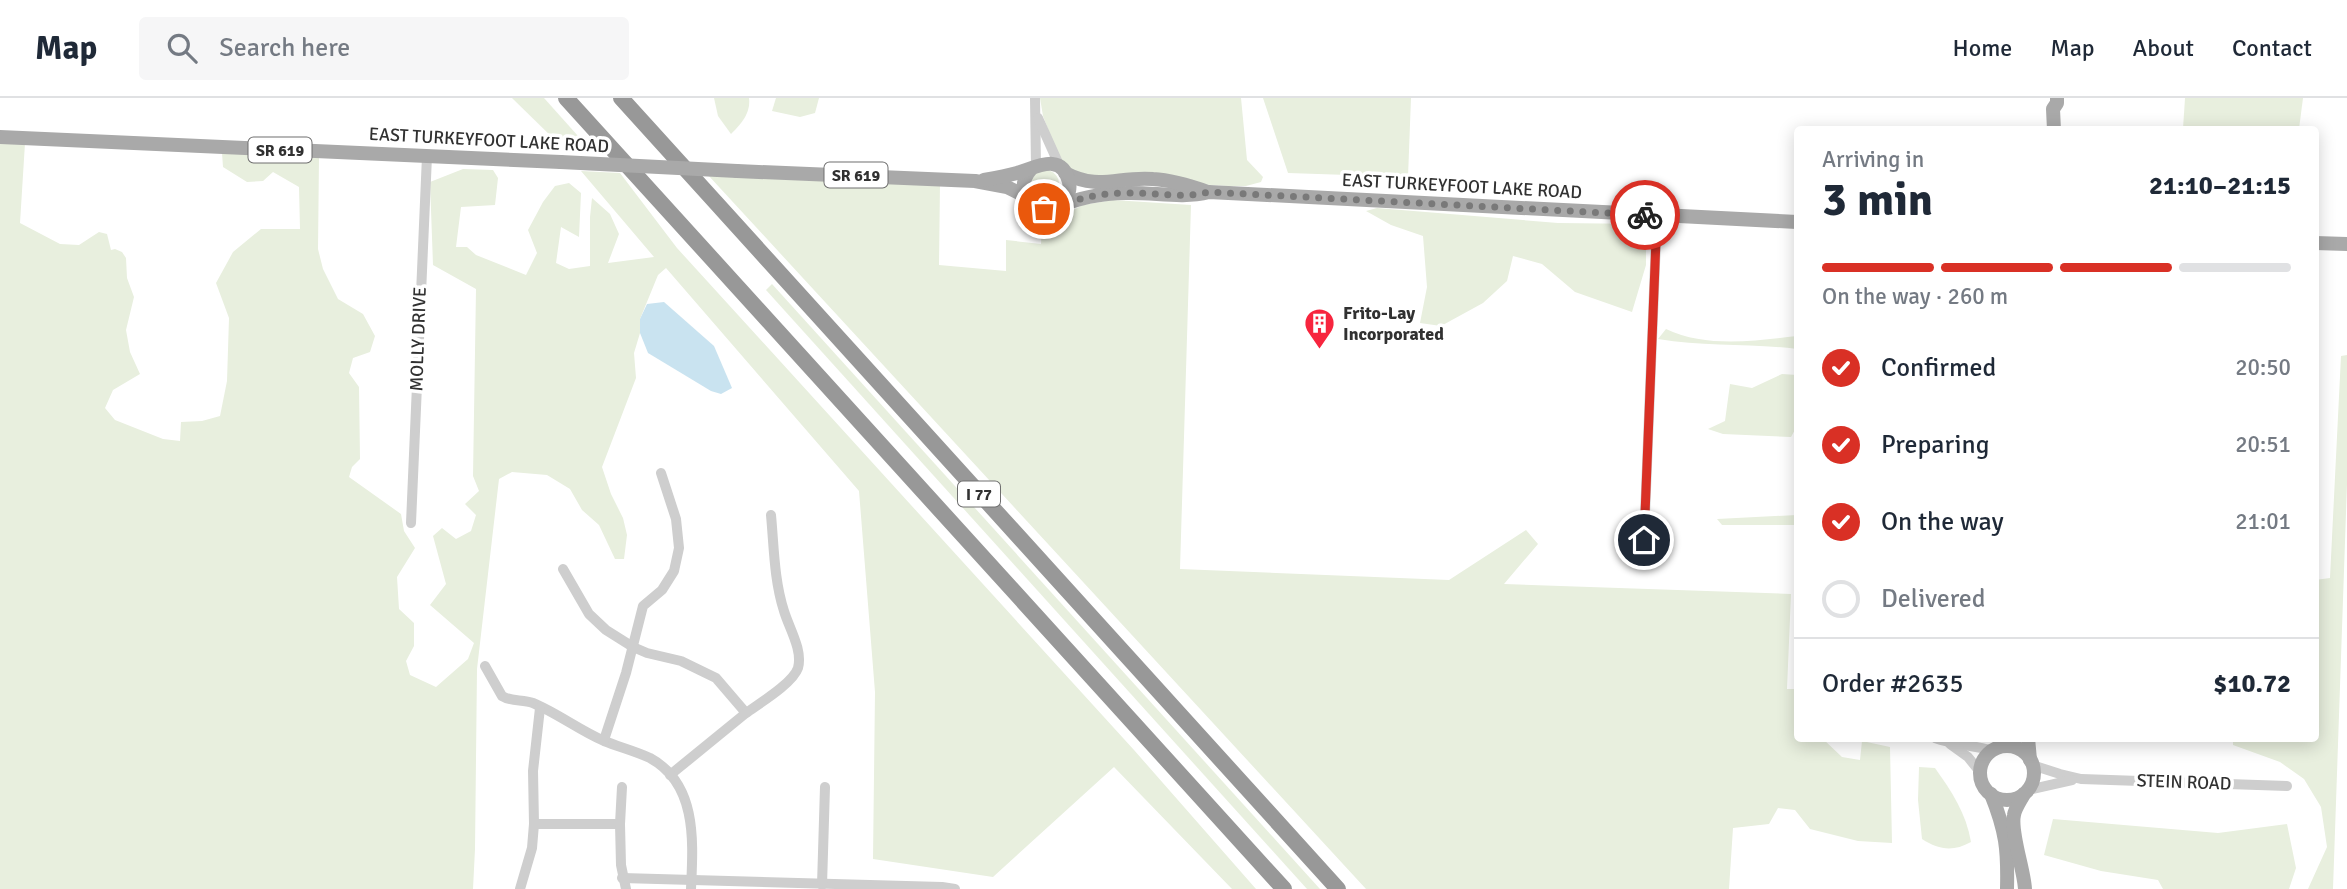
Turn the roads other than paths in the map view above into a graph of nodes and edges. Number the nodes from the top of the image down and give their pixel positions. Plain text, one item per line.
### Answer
1 (566, 98) edge
2 (621, 98) edge
3 (1035, 98) edge
4 (2057, 101) edge
5 (1036, 115) junction
6 (2054, 126) edge
7 (2062, 126) edge
8 (0, 137) edge
9 (427, 156) junction
10 (1034, 167) junction
11 (1063, 170) junction
12 (975, 181) junction
13 (1209, 192) junction
14 (1025, 197) junction
15 (1058, 206) junction
16 (1657, 215) junction
17 (1794, 222) edge
18 (2319, 243) edge
19 (2347, 244) edge
20 (661, 473) dead end
21 (771, 515) dead end
22 (411, 523) dead end
23 (1644, 540) dead end
24 (563, 569) dead end
25 (633, 647) junction
26 (485, 666) dead end
27 (540, 708) junction
28 (746, 713) junction
29 (604, 740) junction
30 (2028, 742) edge
31 (1948, 743) joint
32 (1999, 745) edge
33 (2031, 762) junction
34 (1980, 772) junction
35 (670, 775) junction
36 (2081, 779) junction
37 (2287, 786) dead end
38 (622, 787) dead end
39 (825, 787) dead end
40 (2026, 792) junction
41 (1991, 794) junction
42 (534, 824) junction
43 (620, 824) junction
44 (624, 884) edge
45 (691, 885) edge
46 (822, 885) junction
47 (754, 886) edge
48 (520, 889) edge
49 (955, 889) edge
50 (1284, 889) edge
51 (1338, 889) edge
52 (2007, 889) edge
53 (2025, 889) edge

1 - 50 highway, I 77
2 - 51 highway, I 77
3 - 5 street
4 - 6 main road
4 - 7 main road
5 - 10 street
5 - 11 street
8 - 9 main road, EAST TURKEYFOOT LAKE ROAD / SR 619
9 - 12 main road, EAST TURKEYFOOT LAKE ROAD / SR 619, bridge
9 - 22 street, MOLLY DRIVE
10 - 11 main road
10 - 12 main road, EAST TURKEYFOOT LAKE ROAD
10 - 14 main road
11 - 13 main road, EAST TURKEYFOOT LAKE ROAD
11 - 15 main road
12 - 14 main road, EAST TURKEYFOOT LAKE ROAD
13 - 15 main road, EAST TURKEYFOOT LAKE ROAD
13 - 16 main road, EAST TURKEYFOOT LAKE ROAD
14 - 15 main road
16 - 17 main road, EAST TURKEYFOOT LAKE ROAD
16 - 23 street
18 - 19 main road
20 - 25 street
21 - 28 street
24 - 25 street
25 - 28 street
25 - 29 street
26 - 27 street
27 - 29 street
27 - 42 street
28 - 35 street
29 - 35 street
30 - 33 main road
31 - 32 street
31 - 34 street
32 - 33 main road
32 - 34 main road
33 - 36 street, STEIN ROAD
33 - 40 main road
34 - 41 main road
35 - 45 street
36 - 37 street, STEIN ROAD
36 - 40 street, STEIN ROAD
38 - 43 street
39 - 46 street
40 - 41 main road
40 - 53 main road
41 - 52 main road
42 - 43 street
42 - 48 street
43 - 44 street
44 - 45 street
45 - 47 street
46 - 47 street
46 - 49 street

